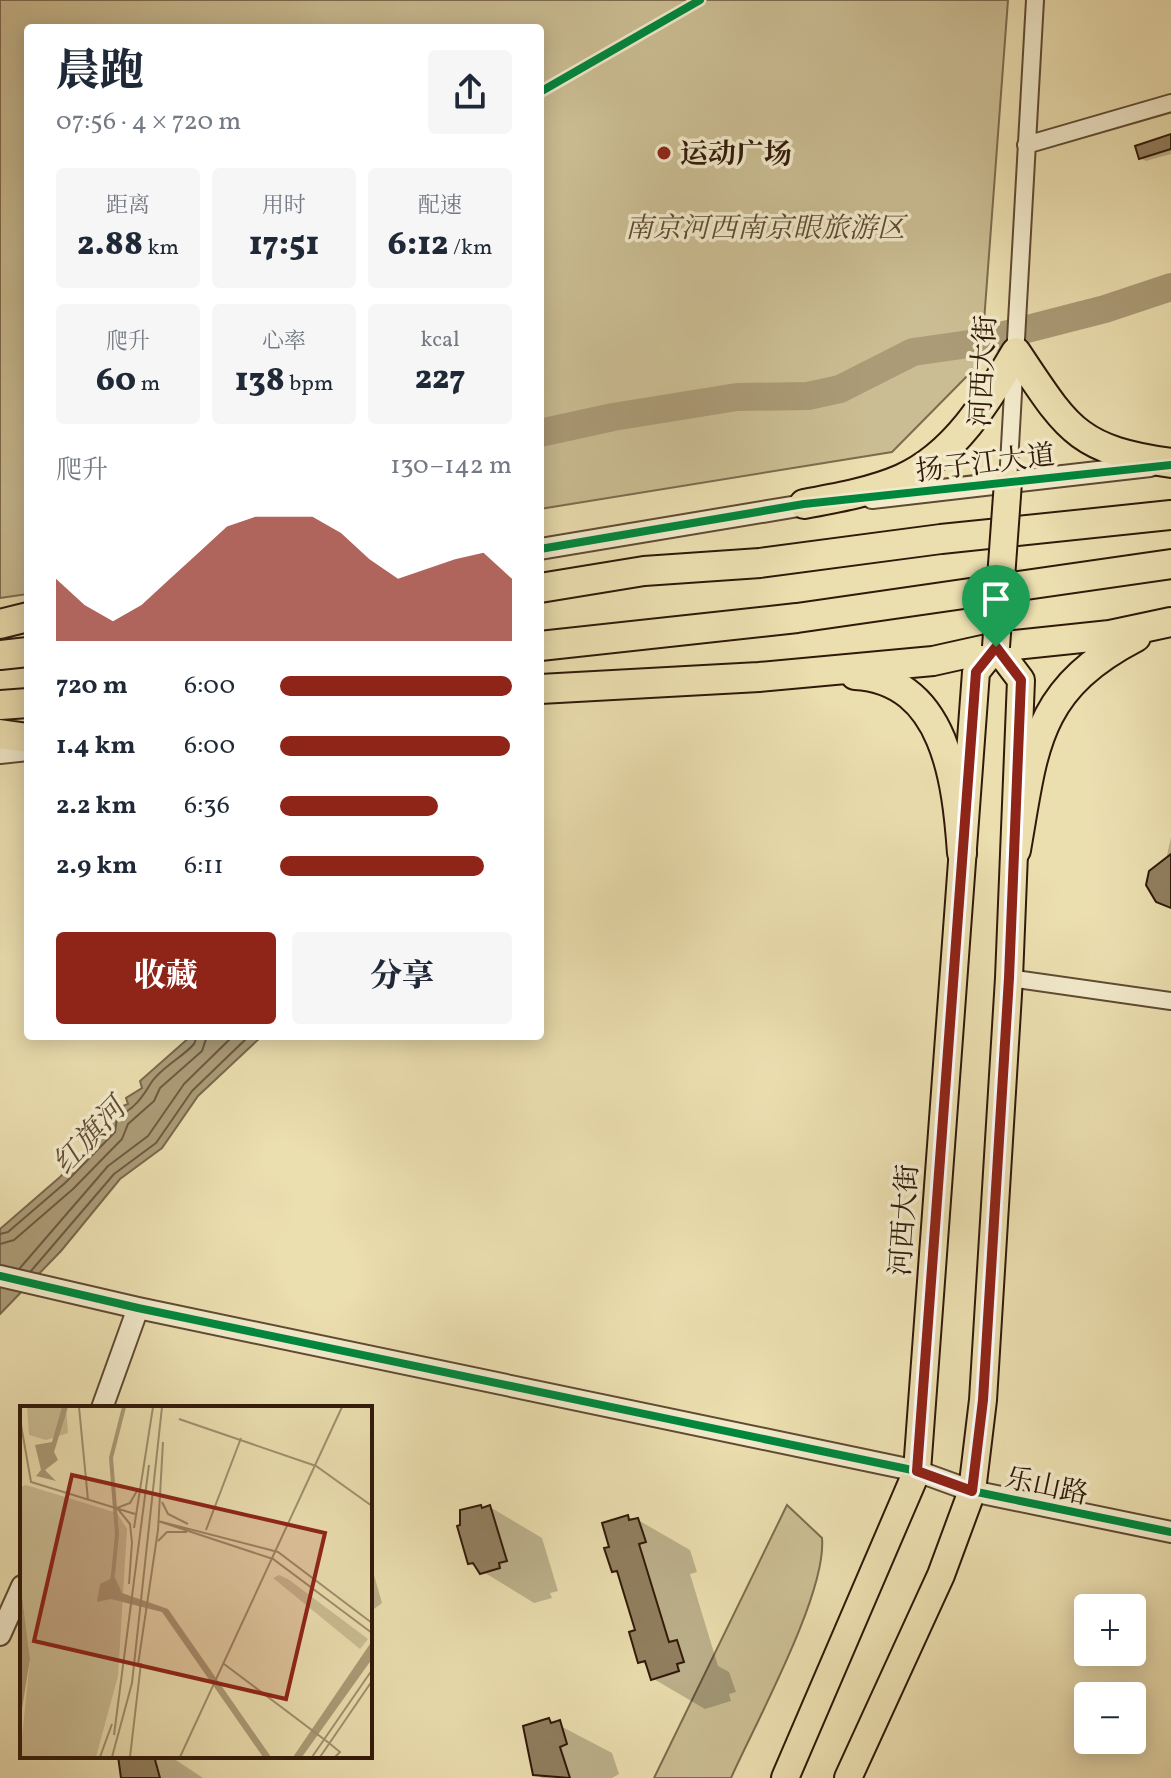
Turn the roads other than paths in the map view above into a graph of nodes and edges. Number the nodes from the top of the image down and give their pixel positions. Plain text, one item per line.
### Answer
1 (1035, 0) edge
2 (1171, 103) edge
3 (1026, 145) junction
4 (1016, 352) junction
5 (1171, 464) edge
6 (1008, 482) junction
7 (804, 504) junction
8 (1171, 515) edge
9 (544, 548) edge
10 (1171, 564) edge
11 (544, 581) edge
12 (573, 583) junction
13 (544, 587) edge
14 (24, 617) edge
15 (0, 621) edge
16 (1171, 622) edge
17 (544, 646) edge
18 (996, 647) junction
19 (24, 652) edge
20 (0, 655) edge
21 (810, 672) junction
22 (544, 689) edge
23 (24, 703) edge
24 (0, 705) edge
25 (0, 734) edge
26 (24, 737) edge
27 (24, 750) edge
28 (0, 753) edge
29 (1016, 850) junction
30 (962, 853) junction
31 (1009, 978) junction
32 (1171, 1001) edge
33 (0, 1276) edge
34 (138, 1308) junction
35 (103, 1406) edge
36 (917, 1471) junction
37 (972, 1491) junction
38 (1171, 1532) edge
39 (20, 1590) edge
40 (0, 1635) edge
41 (785, 1778) edge
42 (848, 1778) edge

1 - 3 street, 河西大街
2 - 3 street
3 - 4 street, 河西大街
4 - 5 highway
4 - 6 street, 河西大街
4 - 7 highway
5 - 6 street, 扬子江大道
6 - 7 street, 扬子江大道
6 - 18 main road, 河西大街, bridge
7 - 9 street, 扬子江大道
8 - 12 highway
10 - 17 highway
11 - 12 highway
12 - 13 highway
14 - 15 highway
16 - 18 highway
16 - 29 highway
18 - 21 highway
18 - 29 main road
18 - 30 main road, 河西大街
19 - 20 highway
21 - 22 highway
21 - 30 highway
23 - 24 highway
25 - 26 highway
27 - 28 street
29 - 31 main road
30 - 36 main road, 河西大街
31 - 32 street
31 - 37 main road
33 - 34 street, 乐山路
34 - 35 street
34 - 36 street, 乐山路
36 - 37 street, 乐山路
36 - 41 main road, 河西大街
37 - 38 street, 乐山路
37 - 42 main road
39 - 40 street

